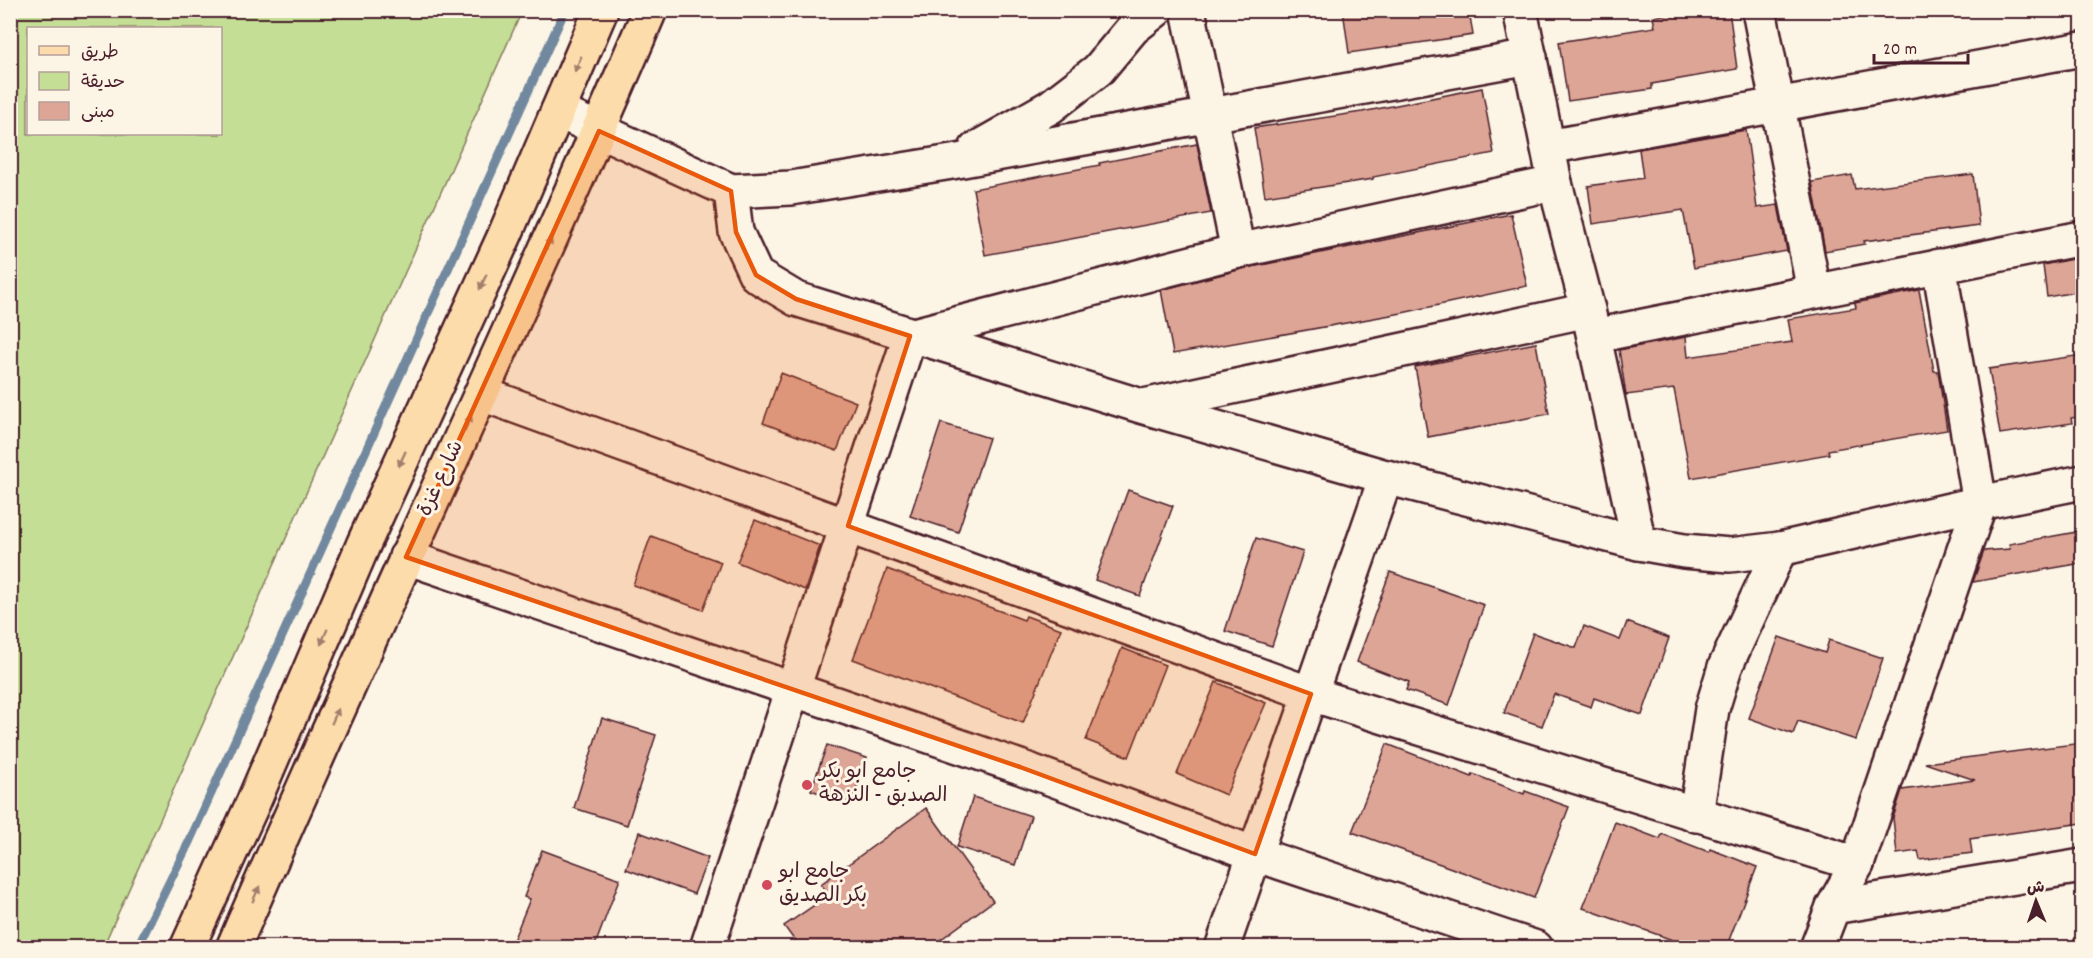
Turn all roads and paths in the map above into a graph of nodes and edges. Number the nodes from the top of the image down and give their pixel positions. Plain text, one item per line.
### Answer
1 (601, 10) edge
2 (650, 10) edge
3 (1156, 10) edge
4 (1188, 10) edge
5 (1520, 10) edge
6 (1759, 10) edge
7 (2082, 49) edge
8 (1530, 57) junction
9 (1778, 105) junction
10 (558, 111) junction
11 (1210, 115) junction
12 (599, 131) junction
13 (1548, 147) junction
14 (952, 162) junction
15 (1556, 183) junction
16 (731, 190) junction
17 (2082, 238) edge
18 (1238, 251) junction
19 (1939, 266) junction
20 (1814, 291) junction
21 (1591, 323) junction
22 (910, 336) junction
23 (482, 394) junction
24 (1141, 406) junction
25 (1386, 477) junction
26 (2082, 482) edge
27 (1980, 503) junction
28 (848, 526) junction
29 (1639, 543) junction
30 (1780, 549) junction
31 (406, 557) junction
32 (793, 690) junction
33 (1311, 694) junction
34 (1696, 815) junction
35 (1255, 854) junction
36 (1857, 864) junction
37 (2082, 866) edge
38 (1833, 907) junction
39 (188, 948) edge
40 (233, 948) edge
41 (707, 948) edge
42 (1222, 948) edge
43 (1536, 948) edge
44 (1817, 948) edge

1 -> 10 main road
2 - 12 main road, شارع غزة
3 - 14 street
4 - 11 street
5 - 8 street
6 - 9 street
7 - 9 street
8 - 11 street
8 - 13 street
9 - 13 street
9 - 20 street
10 - 12 street
10 -> 39 main road
11 - 14 street
11 - 18 street
12 - 16 street
23 -> 12 main road, شارع غزة
13 - 15 street
14 - 16 street
15 - 18 street
15 - 21 street
16 - 22 street
17 - 19 street
18 - 22 street
19 - 20 street
19 - 27 street
20 - 21 street
21 - 24 street
21 - 29 street
22 - 24 street
22 - 28 street
23 - 28 street
31 -> 23 main road, شارع غزة
24 - 25 street
25 - 29 street
25 - 33 street
26 - 27 street
27 - 30 street
27 - 36 street
28 - 32 street
28 - 33 street
29 - 30 street
30 - 34 street
31 - 32 street
40 -> 31 main road, شارع غزة
32 - 35 street
32 - 41 street
33 - 34 street
33 - 35 street
34 - 36 street
35 - 42 street
35 - 43 street
36 - 38 street
37 - 38 street
38 - 44 street

